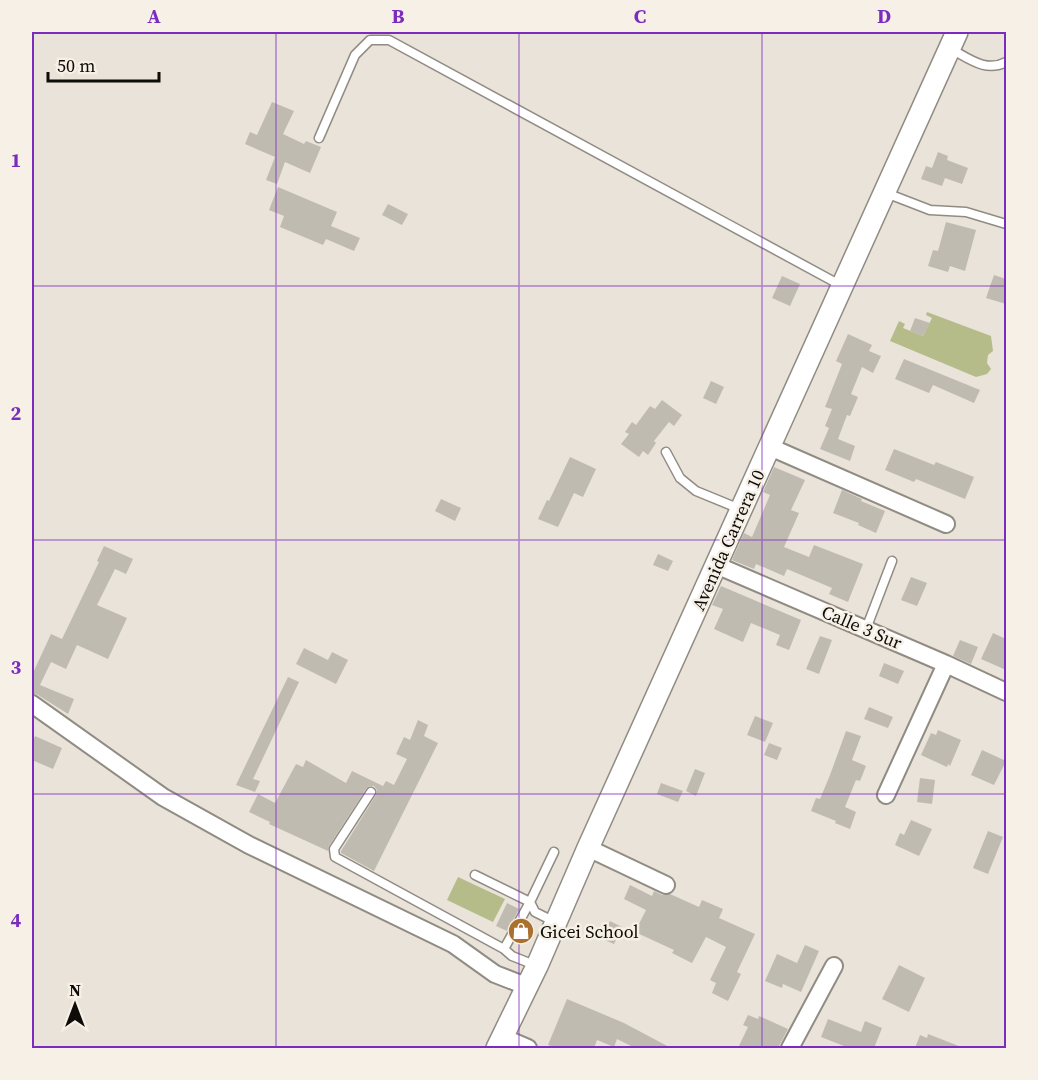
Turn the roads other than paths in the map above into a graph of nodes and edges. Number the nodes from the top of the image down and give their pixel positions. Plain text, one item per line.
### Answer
1 (954, 40) edge
2 (1006, 63) edge
3 (319, 138) dead end
4 (885, 193) junction
5 (1006, 224) edge
6 (842, 287) junction
7 (770, 447) junction
8 (666, 452) dead end
9 (741, 510) junction
10 (946, 524) dead end
11 (892, 561) dead end
12 (716, 565) junction
13 (866, 629) junction
14 (946, 664) junction
15 (1006, 692) edge
16 (32, 704) edge
17 (371, 792) dead end
18 (886, 795) dead end
19 (588, 848) junction
20 (554, 852) dead end
21 (475, 875) dead end
22 (666, 885) dead end
23 (530, 902) junction
24 (556, 922) junction
25 (504, 949) junction
26 (537, 966) junction
27 (834, 966) dead end
28 (526, 986) junction
29 (500, 1043) edge
30 (528, 1048) edge
31 (790, 1048) edge

1 - 2 lane
1 - 4 street, Avenida Carrera 10
3 - 6 lane
4 - 5 lane
4 - 6 street, Avenida Carrera 10
6 - 7 street, Avenida Carrera 10
7 - 9 street, Avenida Carrera 10
7 - 10 street
8 - 9 lane
9 - 12 street, Avenida Carrera 10
11 - 13 lane
12 - 13 street, Calle 3 Sur
12 - 19 street, Avenida Carrera 10
13 - 14 street, Calle 3 Sur
14 - 15 street, Calle 3 Sur
14 - 18 street
16 - 28 street
17 - 25 lane
19 - 22 street
19 - 24 street, Avenida Carrera 10
20 - 23 lane
21 - 23 lane
23 - 24 lane
23 - 25 lane
24 - 26 street, Avenida Carrera 10
25 - 26 lane
26 - 28 street, Avenida Carrera 10
27 - 31 street
28 - 29 street, Avenida Carrera 10
29 - 30 street

